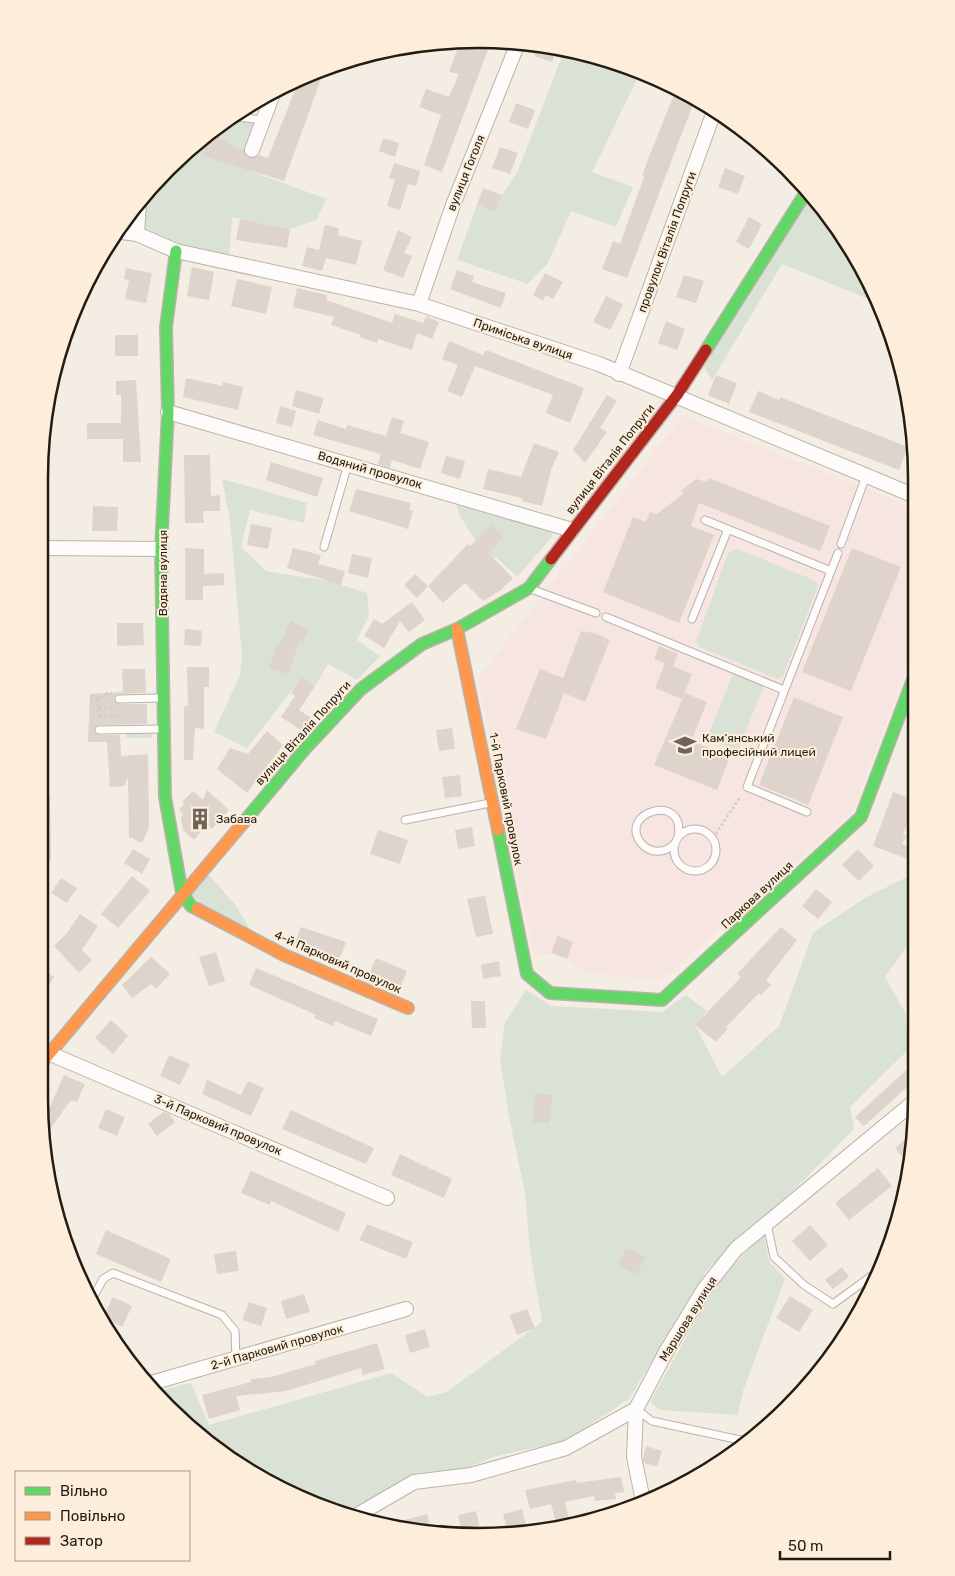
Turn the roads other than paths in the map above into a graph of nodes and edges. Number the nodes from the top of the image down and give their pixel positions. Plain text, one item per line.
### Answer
1 (516, 49) edge
2 (270, 101) edge
3 (712, 117) edge
4 (243, 118) edge
5 (262, 120) junction
6 (252, 150) dead end
7 (803, 197) edge
8 (138, 213) edge
9 (125, 232) edge
10 (137, 234) junction
11 (176, 251) junction
12 (419, 304) junction
13 (619, 374) junction
14 (677, 395) junction
15 (168, 412) junction
16 (348, 464) junction
17 (866, 476) junction
18 (908, 493) edge
19 (705, 520) dead end
20 (728, 529) junction
21 (572, 530) junction
22 (841, 544) dead end
23 (324, 547) dead end
24 (48, 548) edge
25 (161, 550) junction
26 (838, 553) dead end
27 (830, 571) junction
28 (529, 588) junction
29 (596, 613) dead end
30 (606, 617) dead end
31 (692, 619) dead end
32 (457, 629) junction
33 (784, 690) junction
34 (908, 693) edge
35 (118, 696) road end
36 (164, 698) junction
37 (164, 729) junction
38 (99, 730) dead end
39 (492, 803) junction
40 (807, 812) dead end
41 (405, 820) dead end
42 (677, 840) junction
43 (182, 893) junction
44 (527, 974) joint
45 (408, 1008) dead end
46 (48, 1046) edge
47 (48, 1053) edge
48 (908, 1107) edge
49 (387, 1198) dead end
50 (767, 1224) junction
51 (868, 1279) edge
52 (95, 1294) edge
53 (406, 1309) dead end
54 (236, 1359) junction
55 (154, 1382) edge
56 (636, 1409) junction
57 (740, 1440) dead end
58 (642, 1496) edge
59 (361, 1513) edge

1 - 12 street, вулиця Гоголя
2 - 5 street
3 - 13 street, провулок Віталія Попруги
4 - 5 lane
5 - 6 street
7 - 14 street, вулиця Віталія Попруги
8 - 10 street
9 - 10 street, Приміська вулиця
10 - 11 street, Приміська вулиця
11 - 12 street, Приміська вулиця
11 - 15 street, Водяна вулиця
12 - 13 street, Приміська вулиця
13 - 14 street, Приміська вулиця
14 - 17 street, Приміська вулиця
14 - 21 street, вулиця Віталія Попруги
15 - 16 street, Водяний провулок
15 - 25 street, Водяна вулиця
16 - 21 street, Водяний провулок
16 - 23 lane
17 - 18 street, Приміська вулиця
17 - 22 lane
19 - 20 lane
20 - 27 lane
20 - 31 lane
21 - 28 street, вулиця Віталія Попруги
24 - 25 street
25 - 36 street, Водяна вулиця
26 - 27 lane
27 - 33 lane
28 - 29 lane
28 - 32 street, вулиця Віталія Попруги
30 - 33 lane
32 - 39 street, 1-й Парковий провулок
32 - 43 street, вулиця Віталія Попруги
33 - 40 lane
34 - 44 street, Паркова вулиця
35 - 36 lane
36 - 37 street, Водяна вулиця
37 - 38 lane
37 - 43 street, Водяна вулиця
39 - 41 lane
39 - 44 street, 1-й Парковий провулок
42 - 42 lane
42 - 42 lane
43 - 45 street, 4-й Парковий провулок
43 - 46 street, вулиця Віталія Попруги
47 - 49 street, 3-й Парковий провулок
48 - 50 street, Маршова вулиця
50 - 51 lane
50 - 56 street, Маршова вулиця
52 - 54 lane
53 - 54 street, 2-й Парковий провулок
54 - 55 street, 2-й Парковий провулок
56 - 57 lane
56 - 58 street, Маршова вулиця
56 - 59 street

